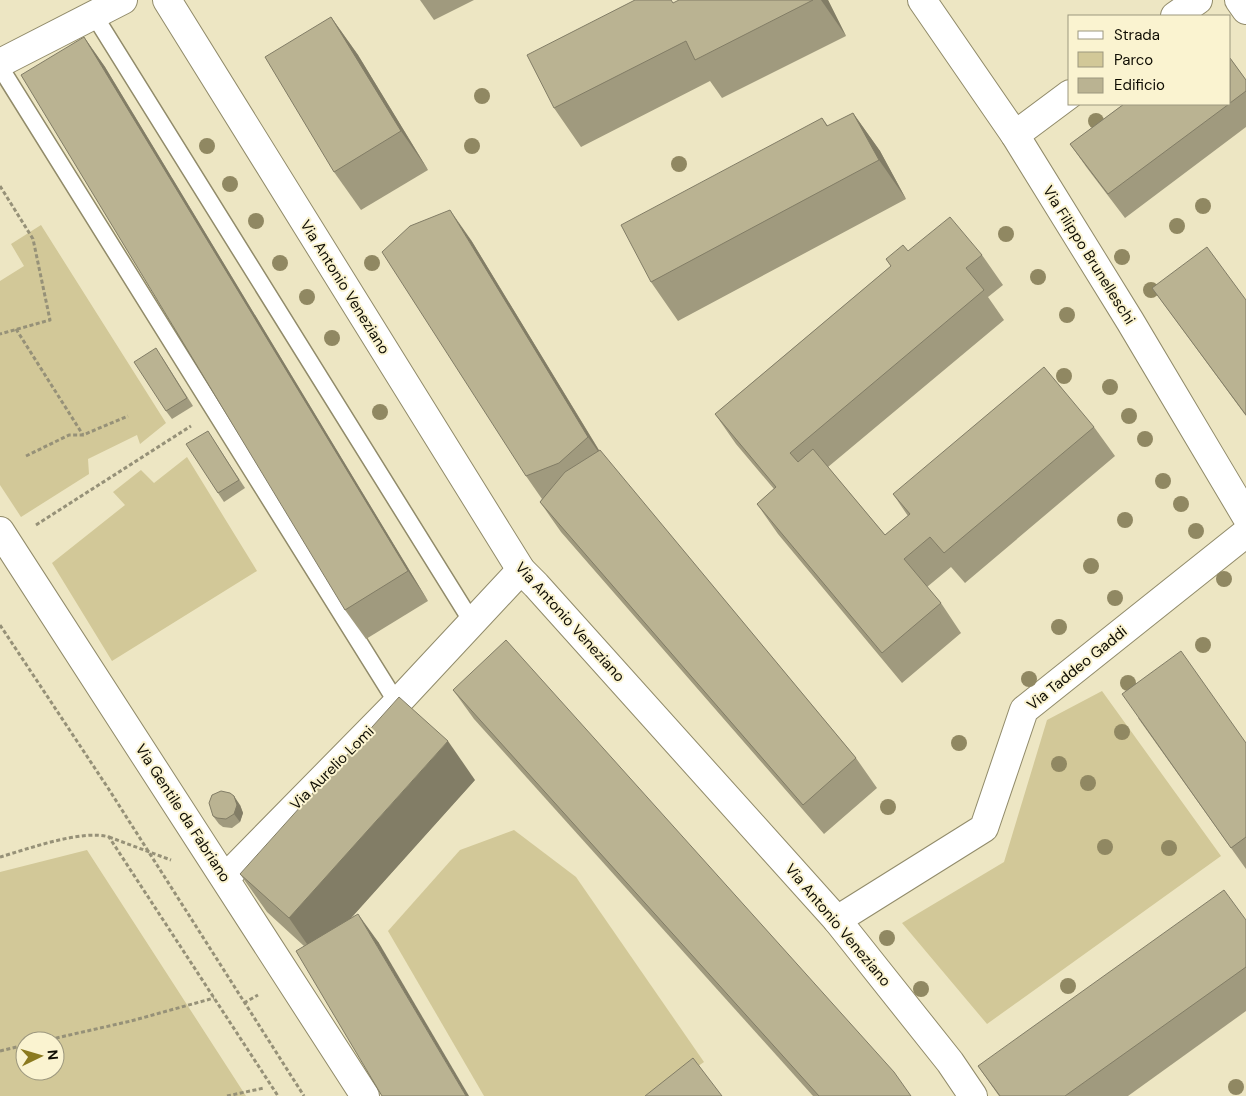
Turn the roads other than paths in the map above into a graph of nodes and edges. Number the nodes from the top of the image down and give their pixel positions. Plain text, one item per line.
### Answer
1 (123, 0) edge
2 (167, 0) edge
3 (922, 0) edge
4 (1198, 0) edge
5 (1239, 0) edge
6 (1246, 10) edge
7 (94, 15) junction
8 (1177, 15) edge
9 (0, 65) edge
10 (1068, 95) edge
11 (1014, 134) junction
12 (1246, 516) edge
13 (1246, 534) edge
14 (4, 537) edge
15 (521, 570) junction
16 (472, 622) junction
17 (396, 703) junction
18 (222, 874) junction
19 (837, 920) junction
20 (365, 1096) edge
21 (973, 1096) edge

1 - 7 street
2 - 15 street, Via Antonio Veneziano
3 - 11 street, Via Filippo Brunelleschi
4 - 8 street
5 - 6 street
7 - 9 street
7 - 16 lane
9 - 17 lane
10 - 11 street
11 - 12 street, Via Filippo Brunelleschi
13 - 19 street, Via Taddeo Gaddi
14 - 18 street, Via Gentile da Fabriano
15 - 16 street, Via Aurelio Lomi
15 - 19 street, Via Antonio Veneziano
16 - 17 street, Via Aurelio Lomi
17 - 18 street, Via Aurelio Lomi
18 - 20 street, Via Gentile da Fabriano
19 - 21 street, Via Antonio Veneziano

